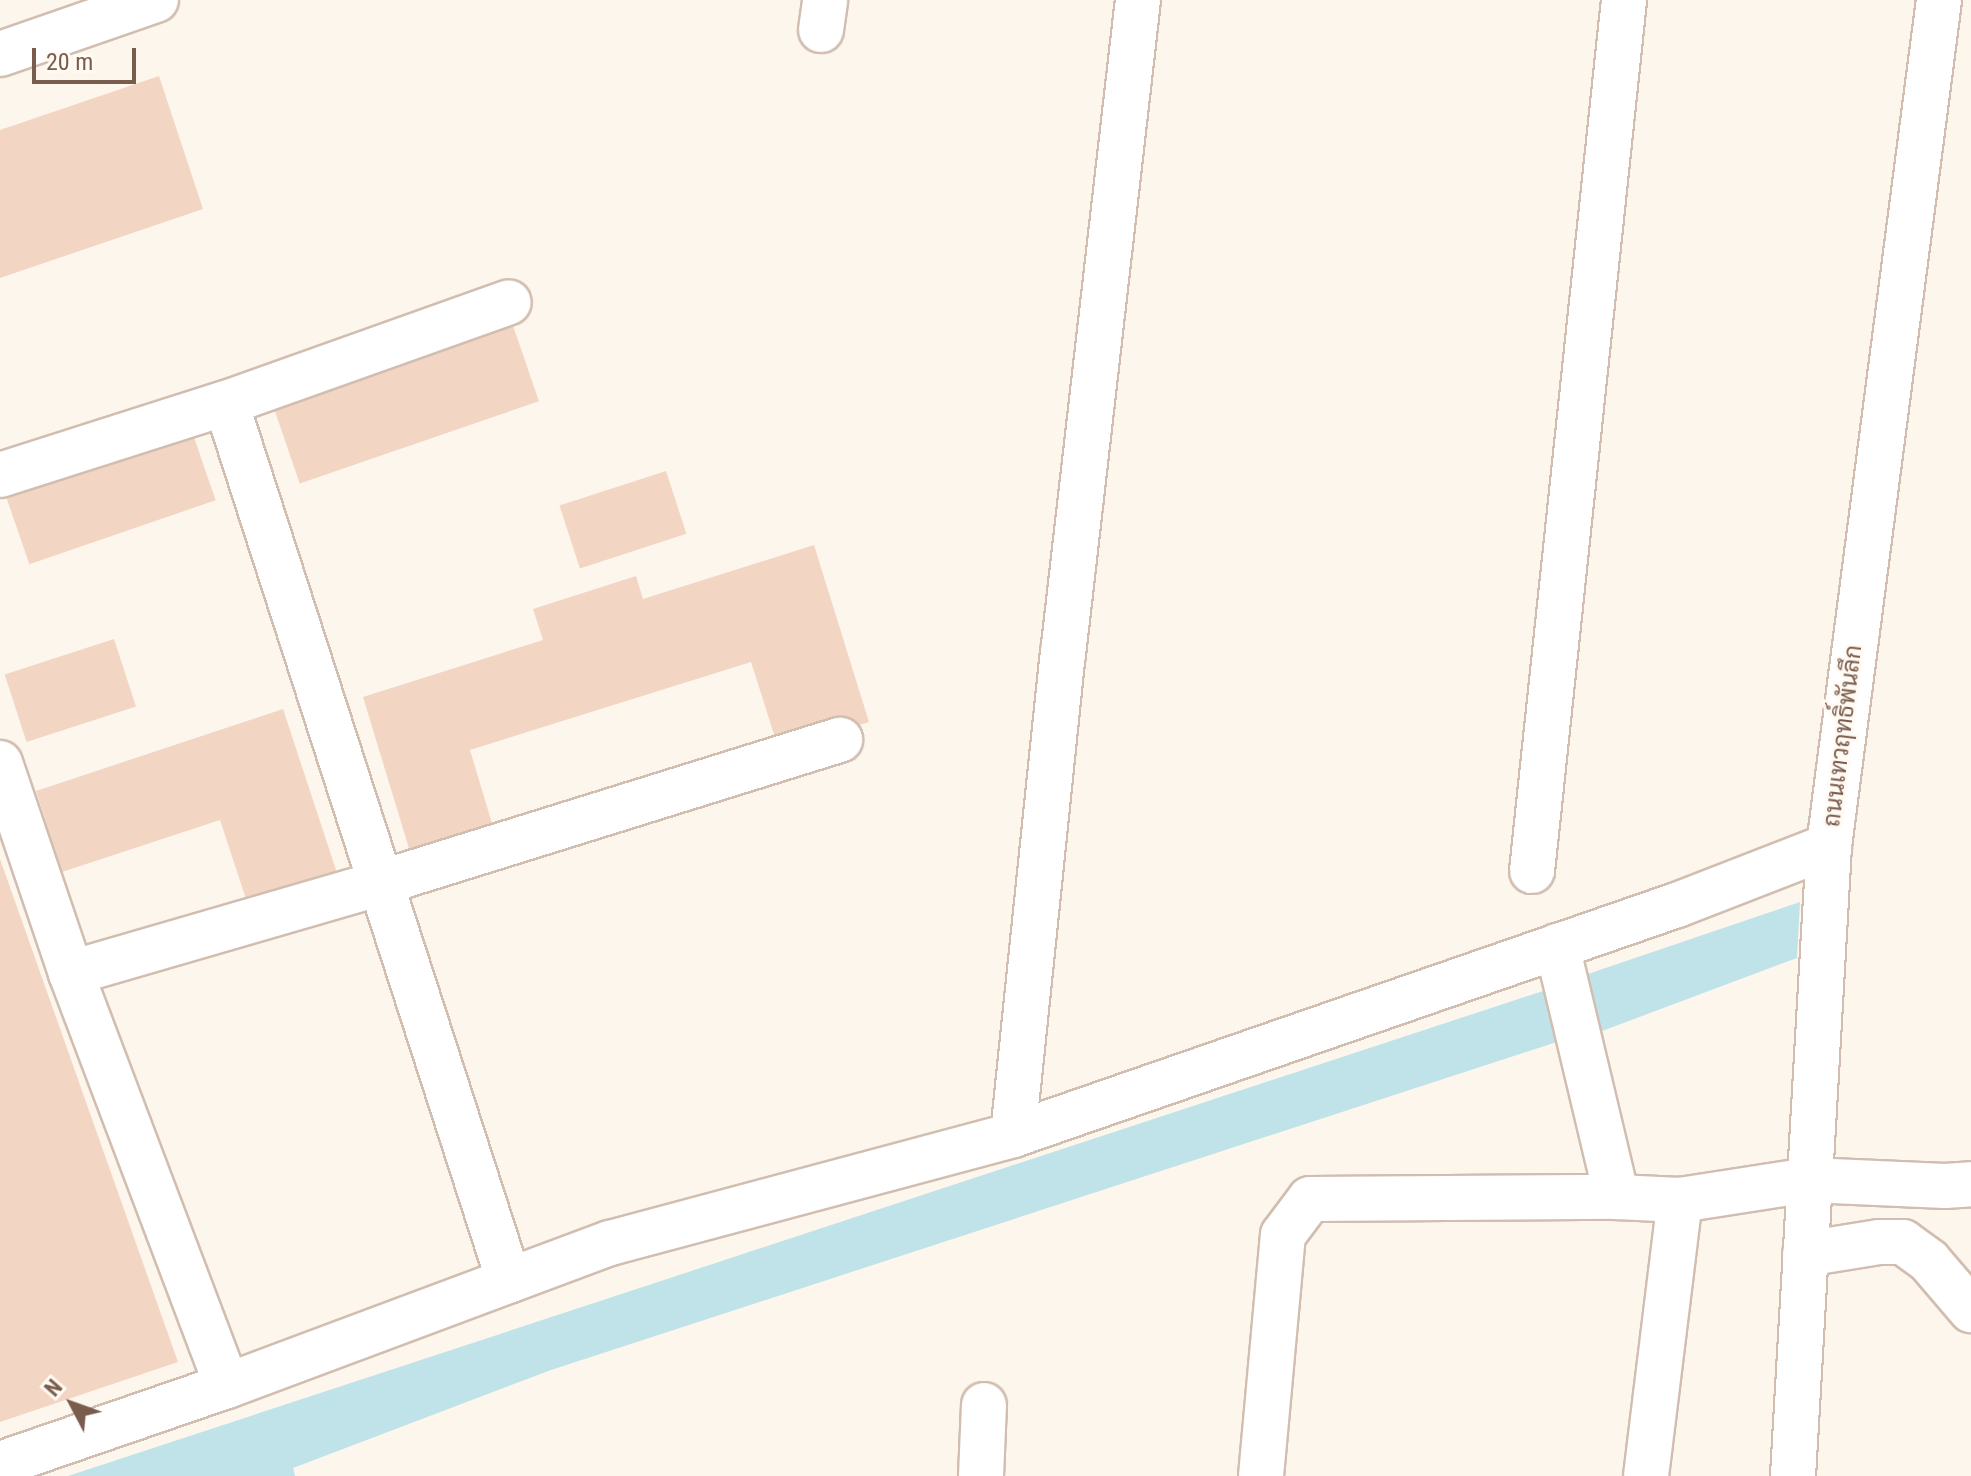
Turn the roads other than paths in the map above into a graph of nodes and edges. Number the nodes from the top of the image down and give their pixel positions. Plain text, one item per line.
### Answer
1 (156, 0) edge
2 (1138, 0) edge
3 (1939, 0) edge
4 (1618, 1) edge
5 (0, 54) edge
6 (509, 302) dead end
7 (226, 403) junction
8 (0, 475) edge
9 (840, 740) dead end
10 (0, 763) edge
11 (1829, 846) junction
12 (1532, 871) dead end
13 (380, 883) junction
14 (1560, 962) junction
15 (71, 973) junction
16 (1013, 1135) junction
17 (1809, 1180) junction
18 (1971, 1184) edge
19 (1617, 1197) junction
20 (1680, 1200) junction
21 (1805, 1254) junction
22 (509, 1281) junction
23 (1971, 1310) edge
24 (227, 1386) junction
25 (984, 1405) dead end
26 (0, 1464) edge
27 (981, 1476) edge
28 (1261, 1476) edge
29 (1646, 1476) edge
30 (1793, 1476) edge

1 - 5 street
2 - 16 street
3 - 11 street, ถนนเทวฤทธิ์พันลึก
4 - 12 street
6 - 7 street
7 - 8 street
7 - 13 street
9 - 13 street
10 - 15 street
11 - 14 street
11 - 17 street, ถนนเทวฤทธิ์พันลึก
13 - 15 street
13 - 22 street
14 - 16 street
14 - 19 street
15 - 24 street
16 - 22 street
17 - 18 street
17 - 20 street
17 - 21 street, ถนนเทวฤทธิ์พันลึก
19 - 20 street
19 - 28 street
20 - 29 street
21 - 23 street
21 - 30 street, ถนนเทวฤทธิ์พันลึก
22 - 24 street
24 - 26 street
25 - 27 street

